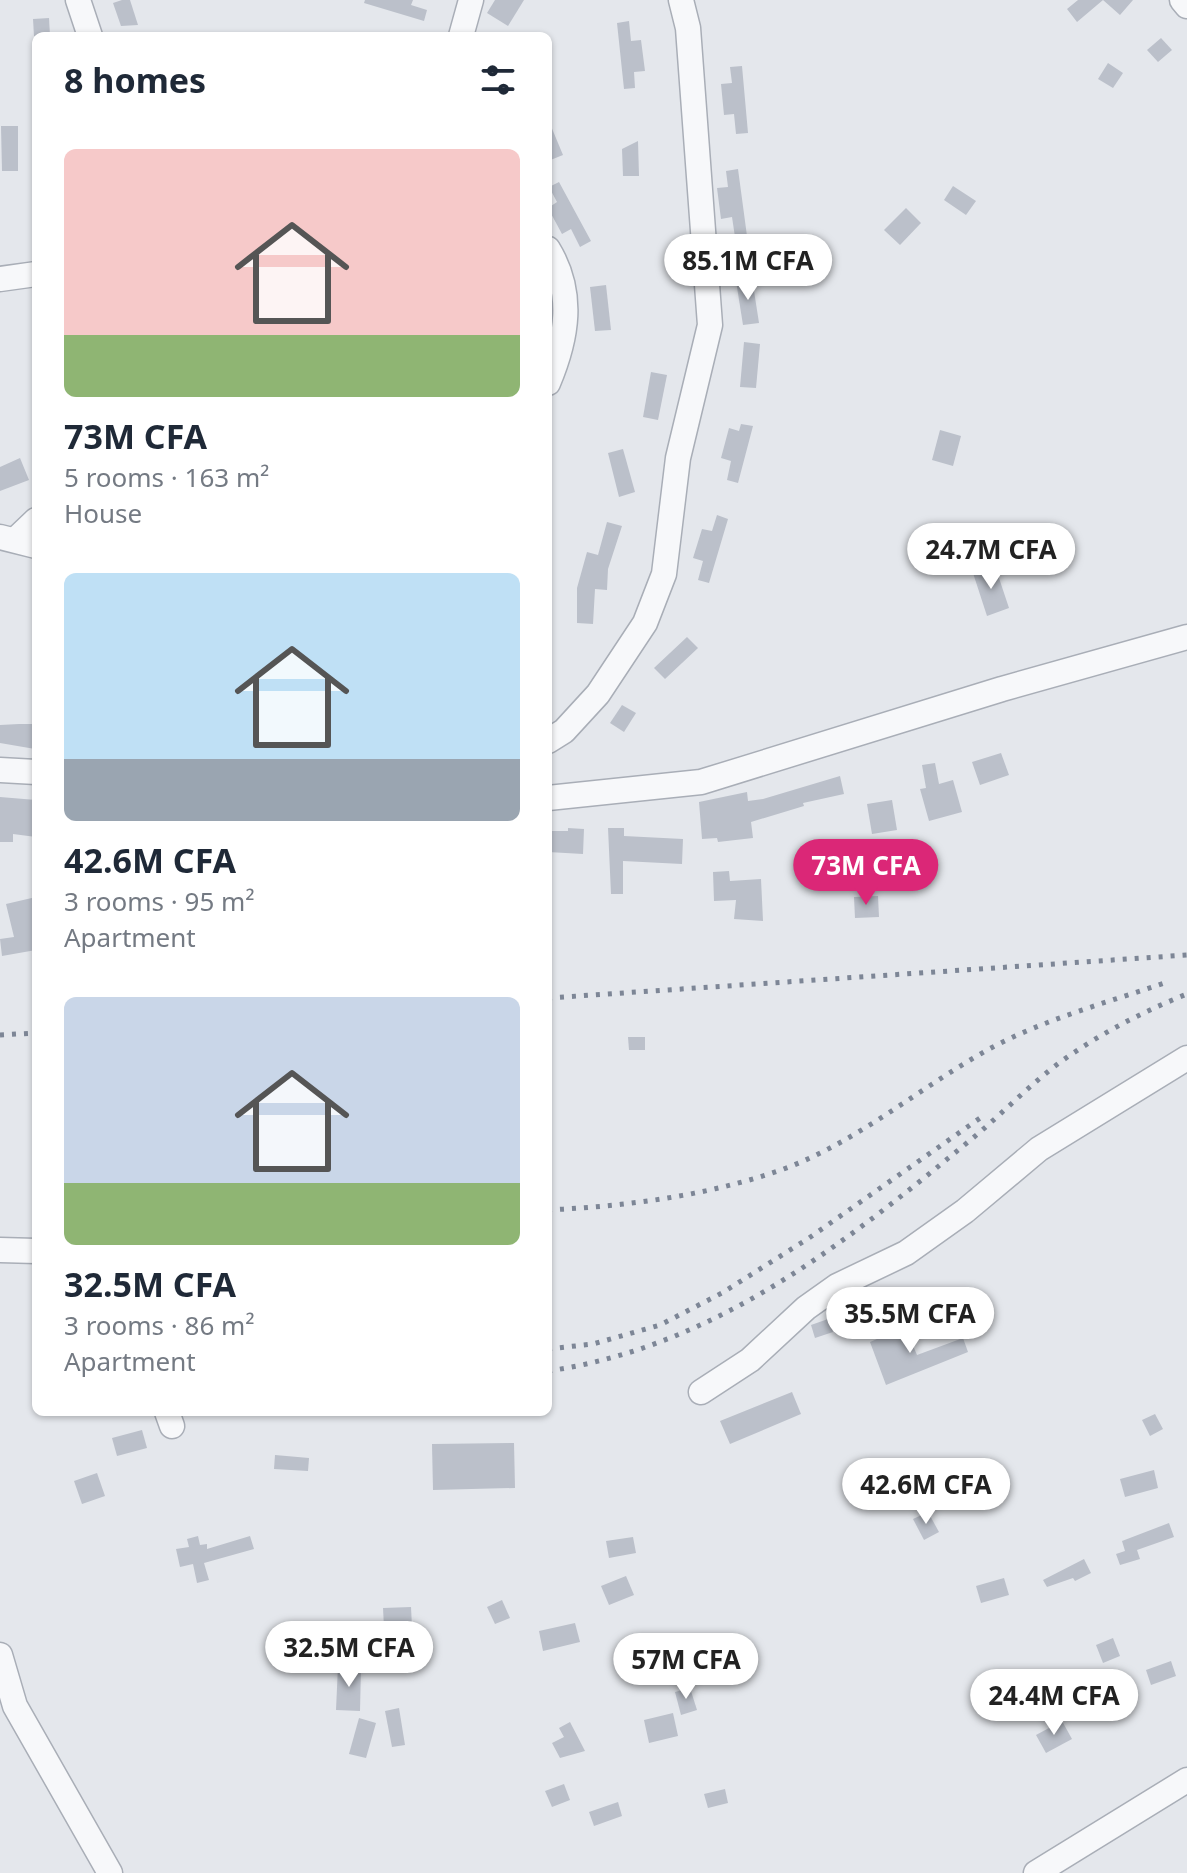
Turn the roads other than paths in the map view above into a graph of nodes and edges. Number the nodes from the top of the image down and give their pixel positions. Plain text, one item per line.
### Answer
1 (78, 0) edge
2 (471, 0) edge
3 (681, 0) edge
4 (1182, 0) edge
5 (1187, 6) edge
6 (89, 32) edge
7 (462, 32) edge
8 (552, 256) edge
9 (32, 275) edge
10 (0, 279) edge
11 (557, 302) edge
12 (552, 374) edge
13 (32, 524) edge
14 (17, 541) edge
15 (1187, 637) edge
16 (552, 738) edge
17 (0, 770) edge
18 (32, 772) edge
19 (552, 798) edge
20 (1187, 1058) edge
21 (0, 1250) edge
22 (32, 1251) edge
23 (701, 1392) dead end
24 (0, 1655) edge
25 (1187, 1780) edge
26 (110, 1873) edge
27 (1036, 1873) edge

1 - 6 street
2 - 7 street
3 - 16 street
4 - 5 street
8 - 11 street
9 - 10 street
11 - 12 street
13 - 14 street
15 - 19 street
17 - 18 street
20 - 23 street
21 - 22 street
24 - 26 street
25 - 27 street

